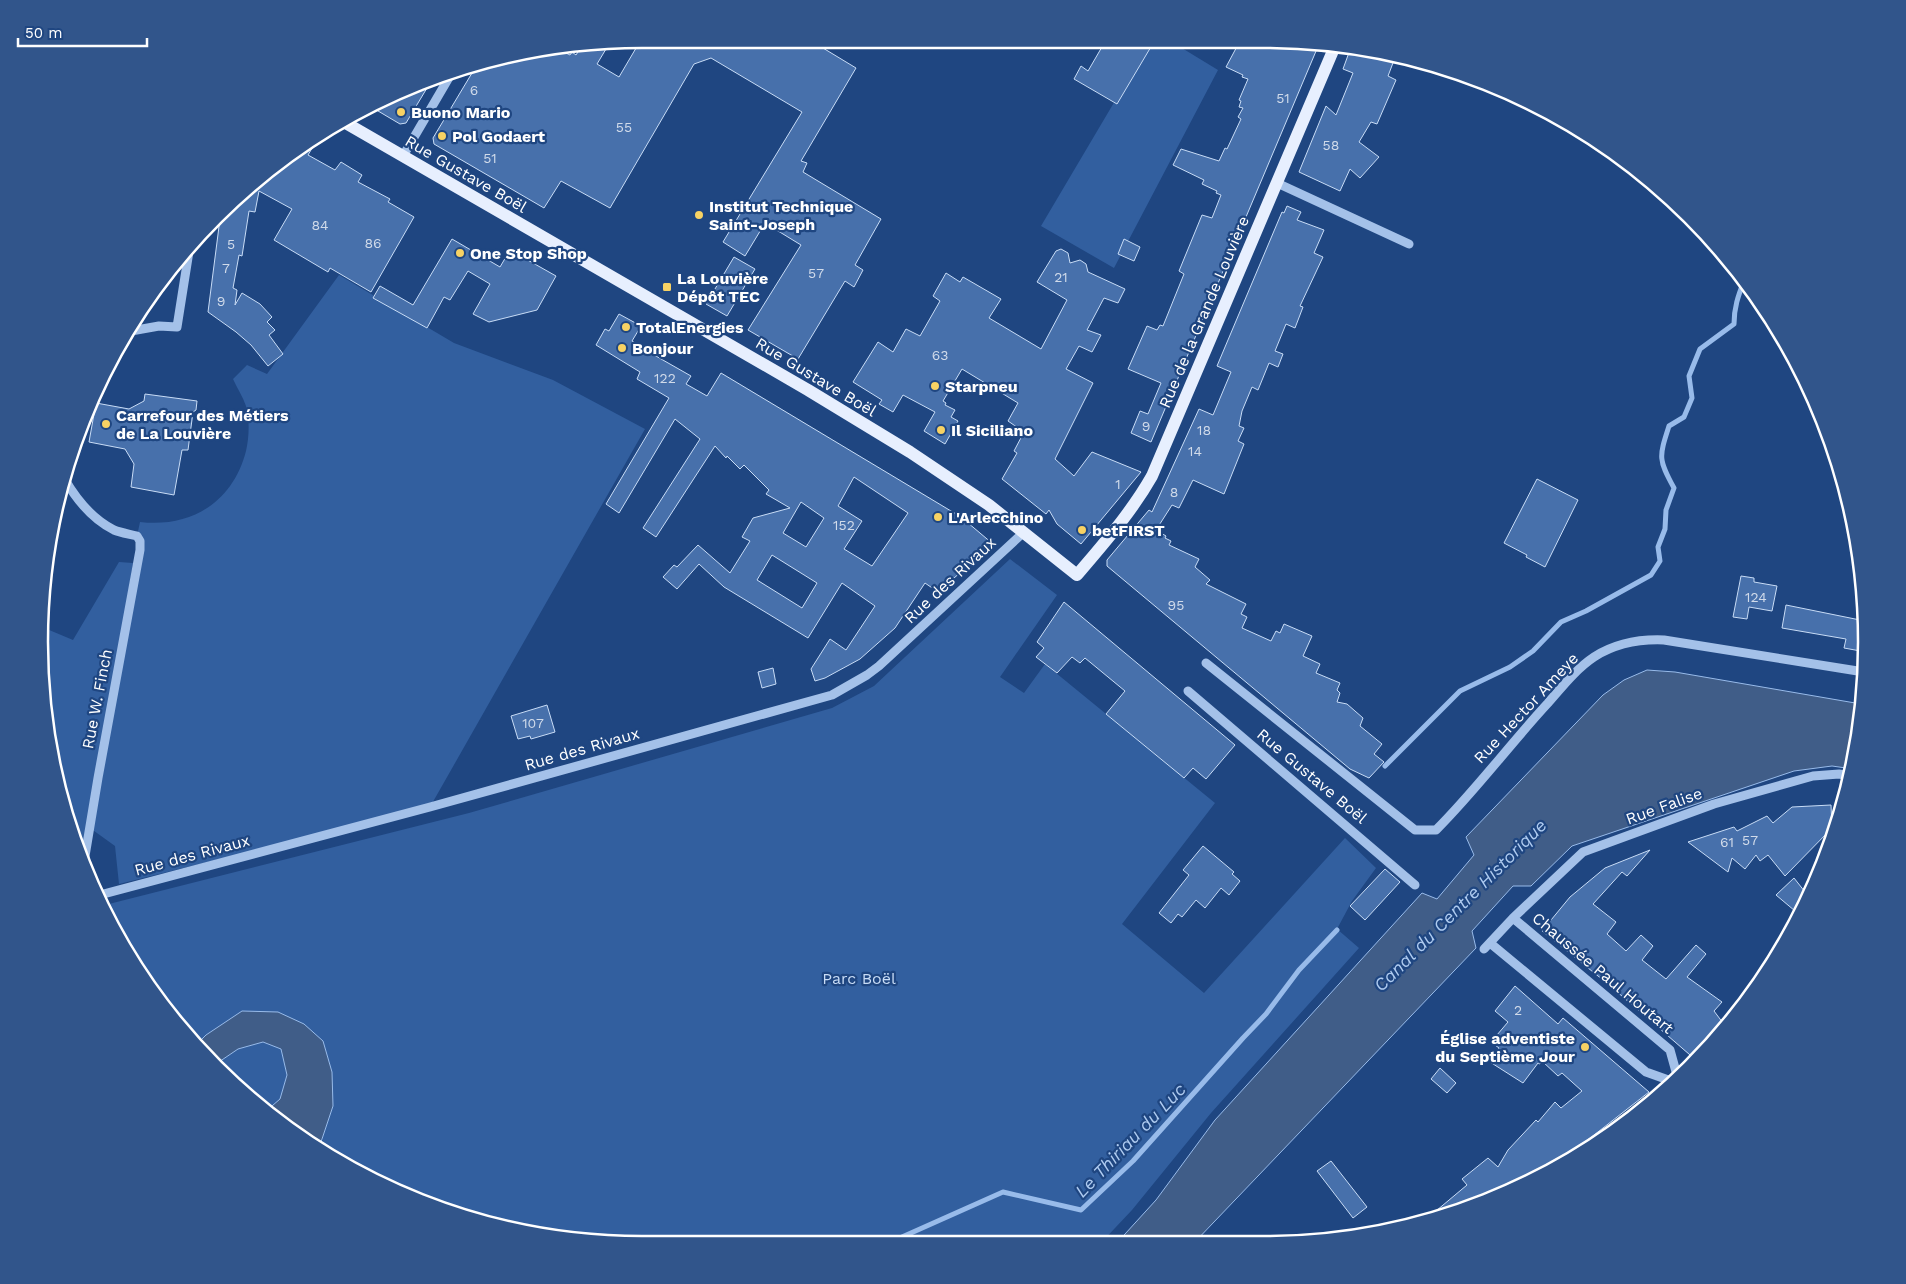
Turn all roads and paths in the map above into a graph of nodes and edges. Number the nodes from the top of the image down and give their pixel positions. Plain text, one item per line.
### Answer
1 (1332, 52) edge
2 (447, 80) edge
3 (349, 125) edge
4 (404, 156) junction
5 (1277, 184) junction
6 (1409, 244) dead end
7 (188, 259) edge
8 (137, 330) edge
9 (69, 485) edge
10 (1024, 532) junction
11 (1076, 575) joint
12 (1206, 663) dead end
13 (1857, 671) edge
14 (1188, 691) dead end
15 (1843, 775) edge
16 (1436, 830) joint
17 (86, 851) edge
18 (1415, 885) dead end
19 (104, 894) edge
20 (1513, 918) junction
21 (1676, 1070) edge
22 (1666, 1079) edge

1 - 5 main road, Rue de la Grande Louvière
2 - 4 street
3 - 4 main road, Rue Gustave Boël
4 - 10 main road, Rue Gustave Boël
5 - 6 street
5 - 11 main road, Rue de la Grande Louvière
7 - 8 street
9 - 17 street, Rue W. Finch
10 - 11 main road, Rue Gustave Boël
10 - 19 street, Rue des Rivaux
12 - 16 street, Rue Gustave Boël
13 - 16 street, Rue Hector Ameye
14 - 18 street, Rue Gustave Boël
15 - 20 street, Rue Falise
20 - 21 street, Chaussée Paul Houtart
20 - 22 street, Chaussée Paul Houtart

